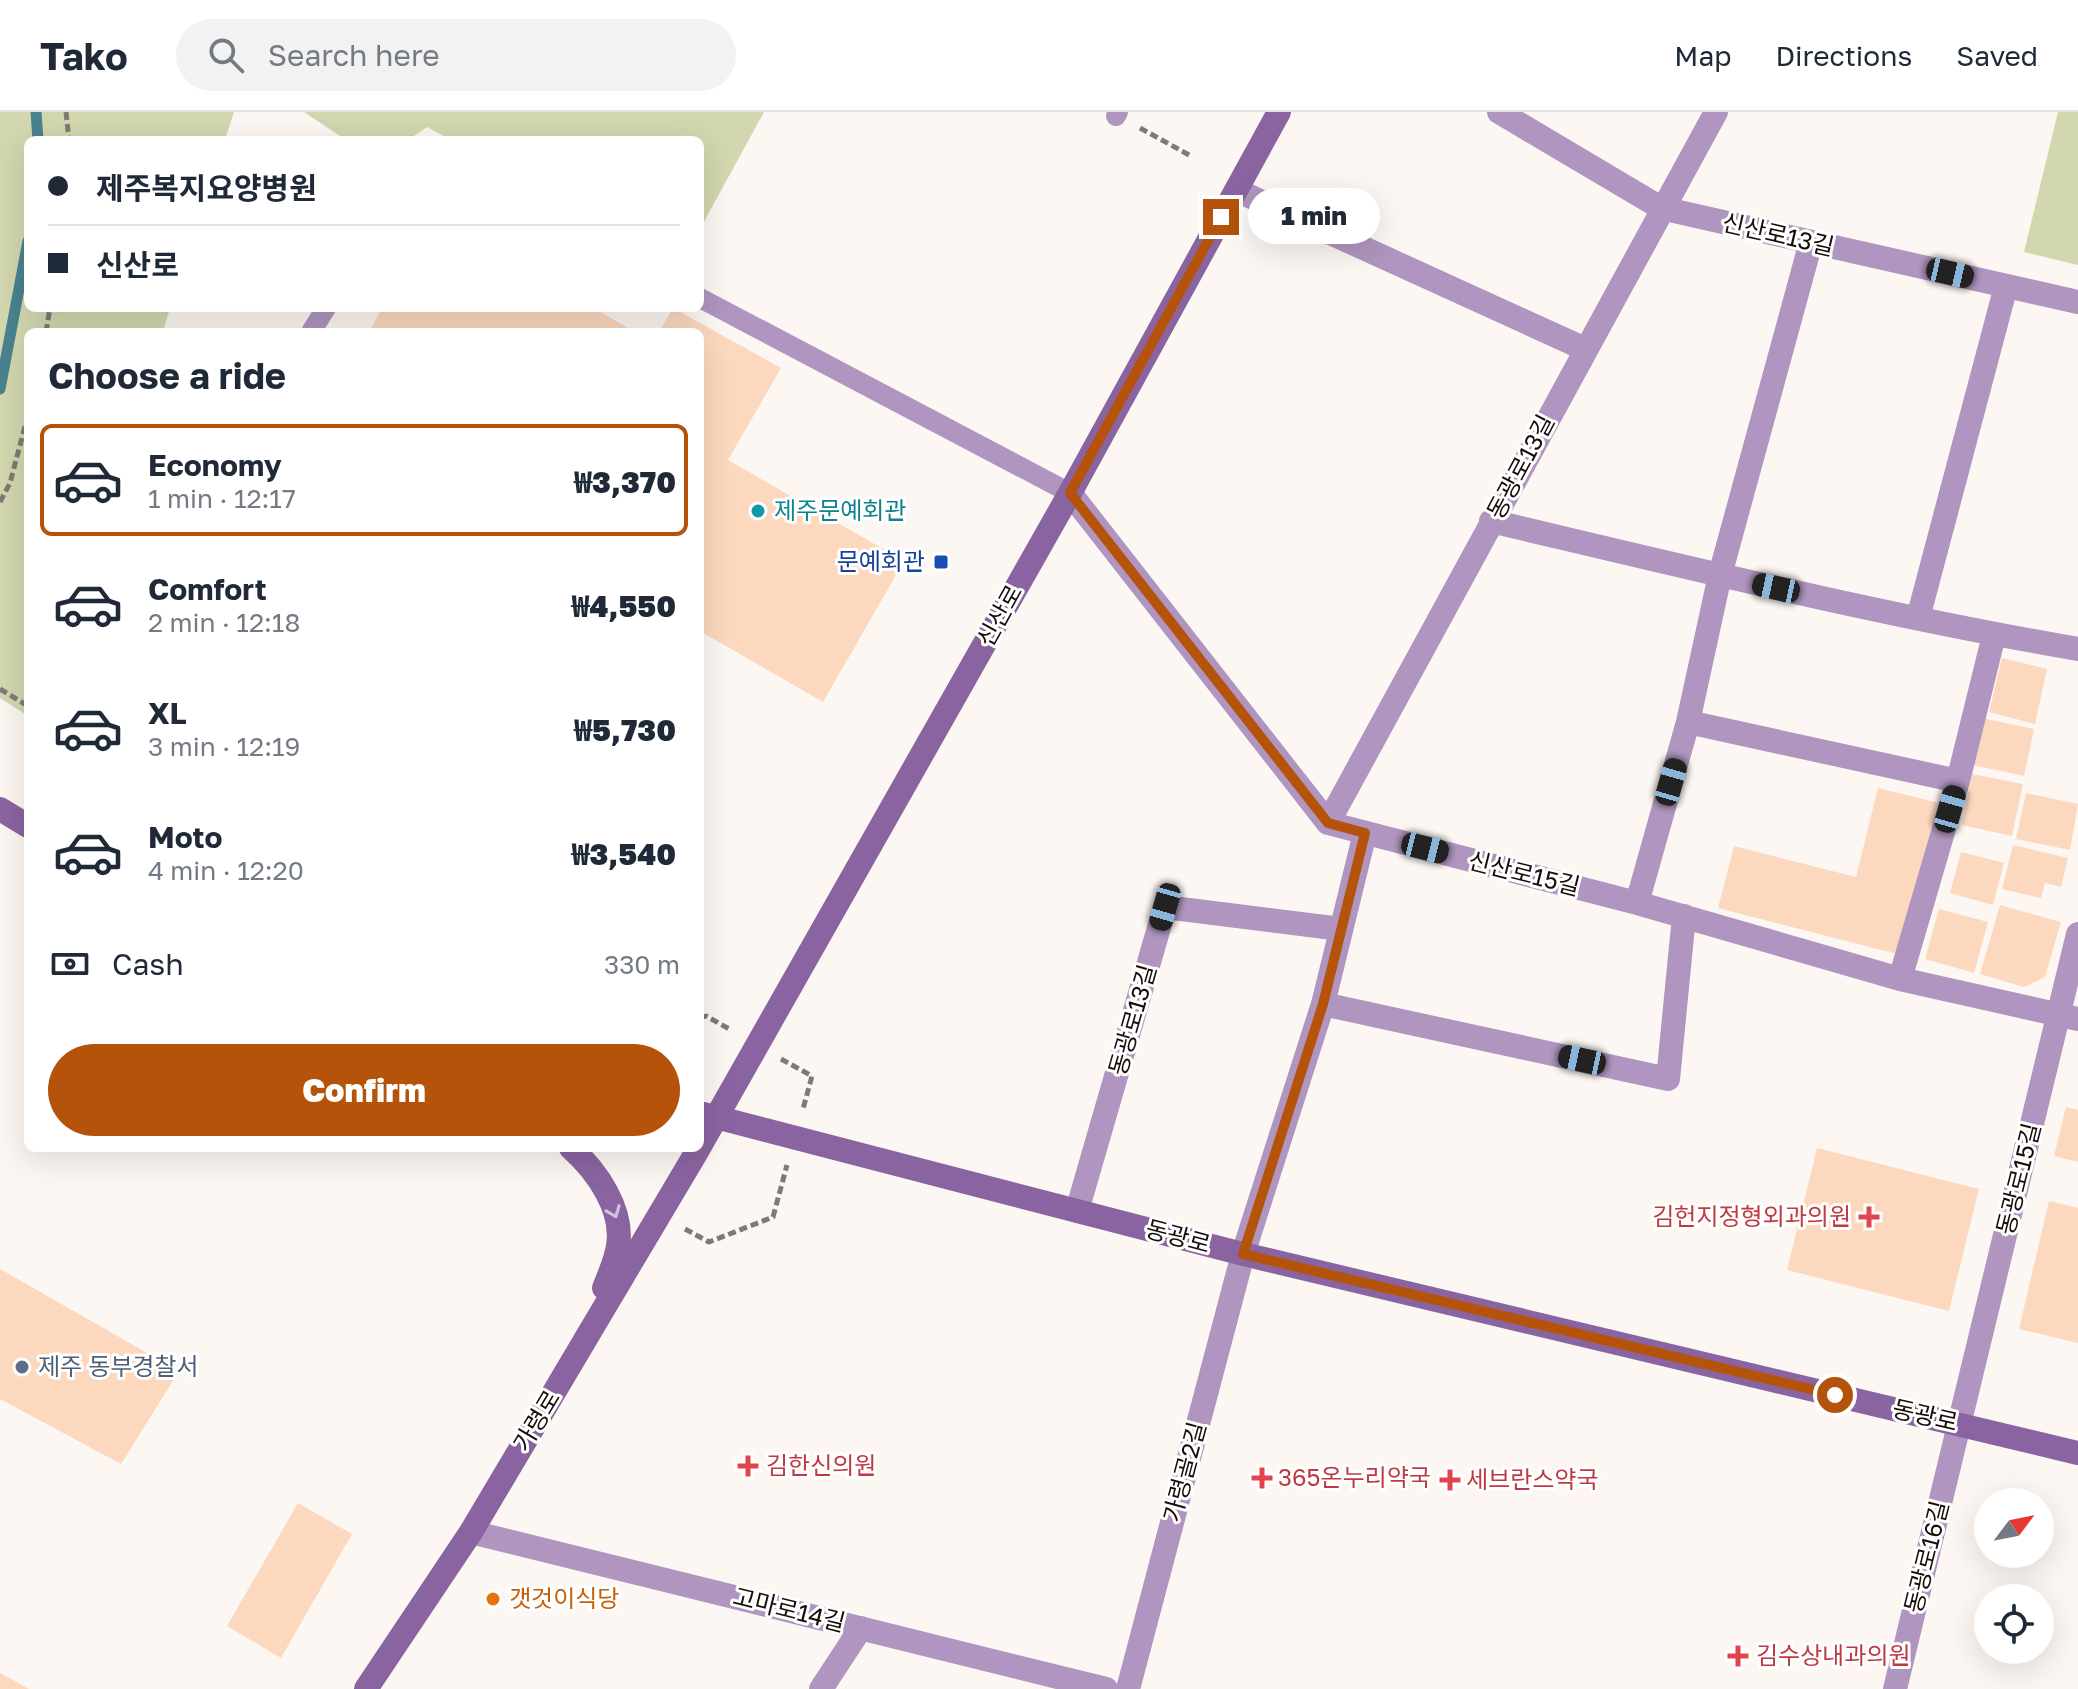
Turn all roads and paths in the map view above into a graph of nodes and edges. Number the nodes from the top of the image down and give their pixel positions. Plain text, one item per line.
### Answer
1 (66, 112) edge
2 (1279, 112) edge
3 (1499, 112) edge
4 (1716, 112) edge
5 (1117, 114) edge
6 (69, 136) edge
7 (1191, 156) dead end
8 (1236, 190) junction
9 (1661, 208) junction
10 (1811, 242) junction
11 (2006, 286) junction
12 (704, 300) edge
13 (2078, 302) edge
14 (1585, 349) junction
15 (24, 430) edge
16 (1070, 493) junction
17 (0, 502) edge
18 (1491, 521) junction
19 (1720, 575) junction
20 (1918, 618) junction
21 (1994, 635) junction
22 (2078, 649) edge
23 (0, 689) edge
24 (24, 704) edge
25 (1688, 722) junction
26 (1958, 781) junction
27 (0, 809) edge
28 (1328, 823) junction
29 (24, 824) edge
30 (1365, 833) junction
31 (1637, 903) junction
32 (1684, 916) junction
33 (1341, 929) junction
34 (2078, 934) edge
35 (1900, 979) junction
36 (1323, 1004) junction
37 (2068, 1017) edge
38 (709, 1115) edge
39 (575, 1152) edge
40 (697, 1152) edge
41 (1077, 1211) junction
42 (1243, 1254) junction
43 (590, 1331) junction
44 (1959, 1424) junction
45 (2078, 1453) edge
46 (471, 1532) junction
47 (861, 1628) junction
48 (366, 1689) edge
49 (821, 1689) edge
50 (1106, 1689) edge
51 (1128, 1689) edge
52 (1895, 1689) edge

1 - 6 path
2 - 8 main road, 신산로
3 - 9 street, 신산로13길
4 - 9 street, 동광로13길
5 - 7 path
8 - 14 street
8 - 16 main road, 신산로
9 - 10 street, 신산로13길
9 - 14 street, 동광로13길
10 - 11 street, 신산로13길
10 - 19 street
11 - 13 street, 신산로13길
11 - 20 street
12 - 16 lane
14 - 18 street, 동광로13길
15 - 17 path
16 - 28 street
16 - 38 main road, 신산로
18 - 19 street
18 - 28 street, 동광로13길
19 - 20 street
19 - 25 street
20 - 21 street
21 - 22 street
21 - 26 street
23 - 24 path
25 - 26 street
25 - 31 street
26 - 35 street
27 - 29 main road
28 - 30 street, 신산로15길
30 - 31 street, 신산로15길
30 - 33 street
31 - 32 street, 신산로15길
32 - 35 street, 신산로15길
32 - 36 street
33 - 36 street
33 - 41 street, 동광로13길
34 - 37 street, 동광로15길
35 - 37 street, 신산로15길
36 - 42 street
37 - 44 street, 동광로15길
38 - 41 main road, 동광로
39 -> 43 main road
40 - 43 main road, 가령로
41 - 42 main road, 동광로
42 - 44 main road, 동광로
42 - 51 street, 가령골2길
43 - 46 main road, 가령로
44 - 45 main road, 동광로
44 - 52 street, 동광로16길
46 - 47 street, 고마로14길
46 - 48 main road, 가령로
47 - 49 street
47 - 50 street, 고마로14길

